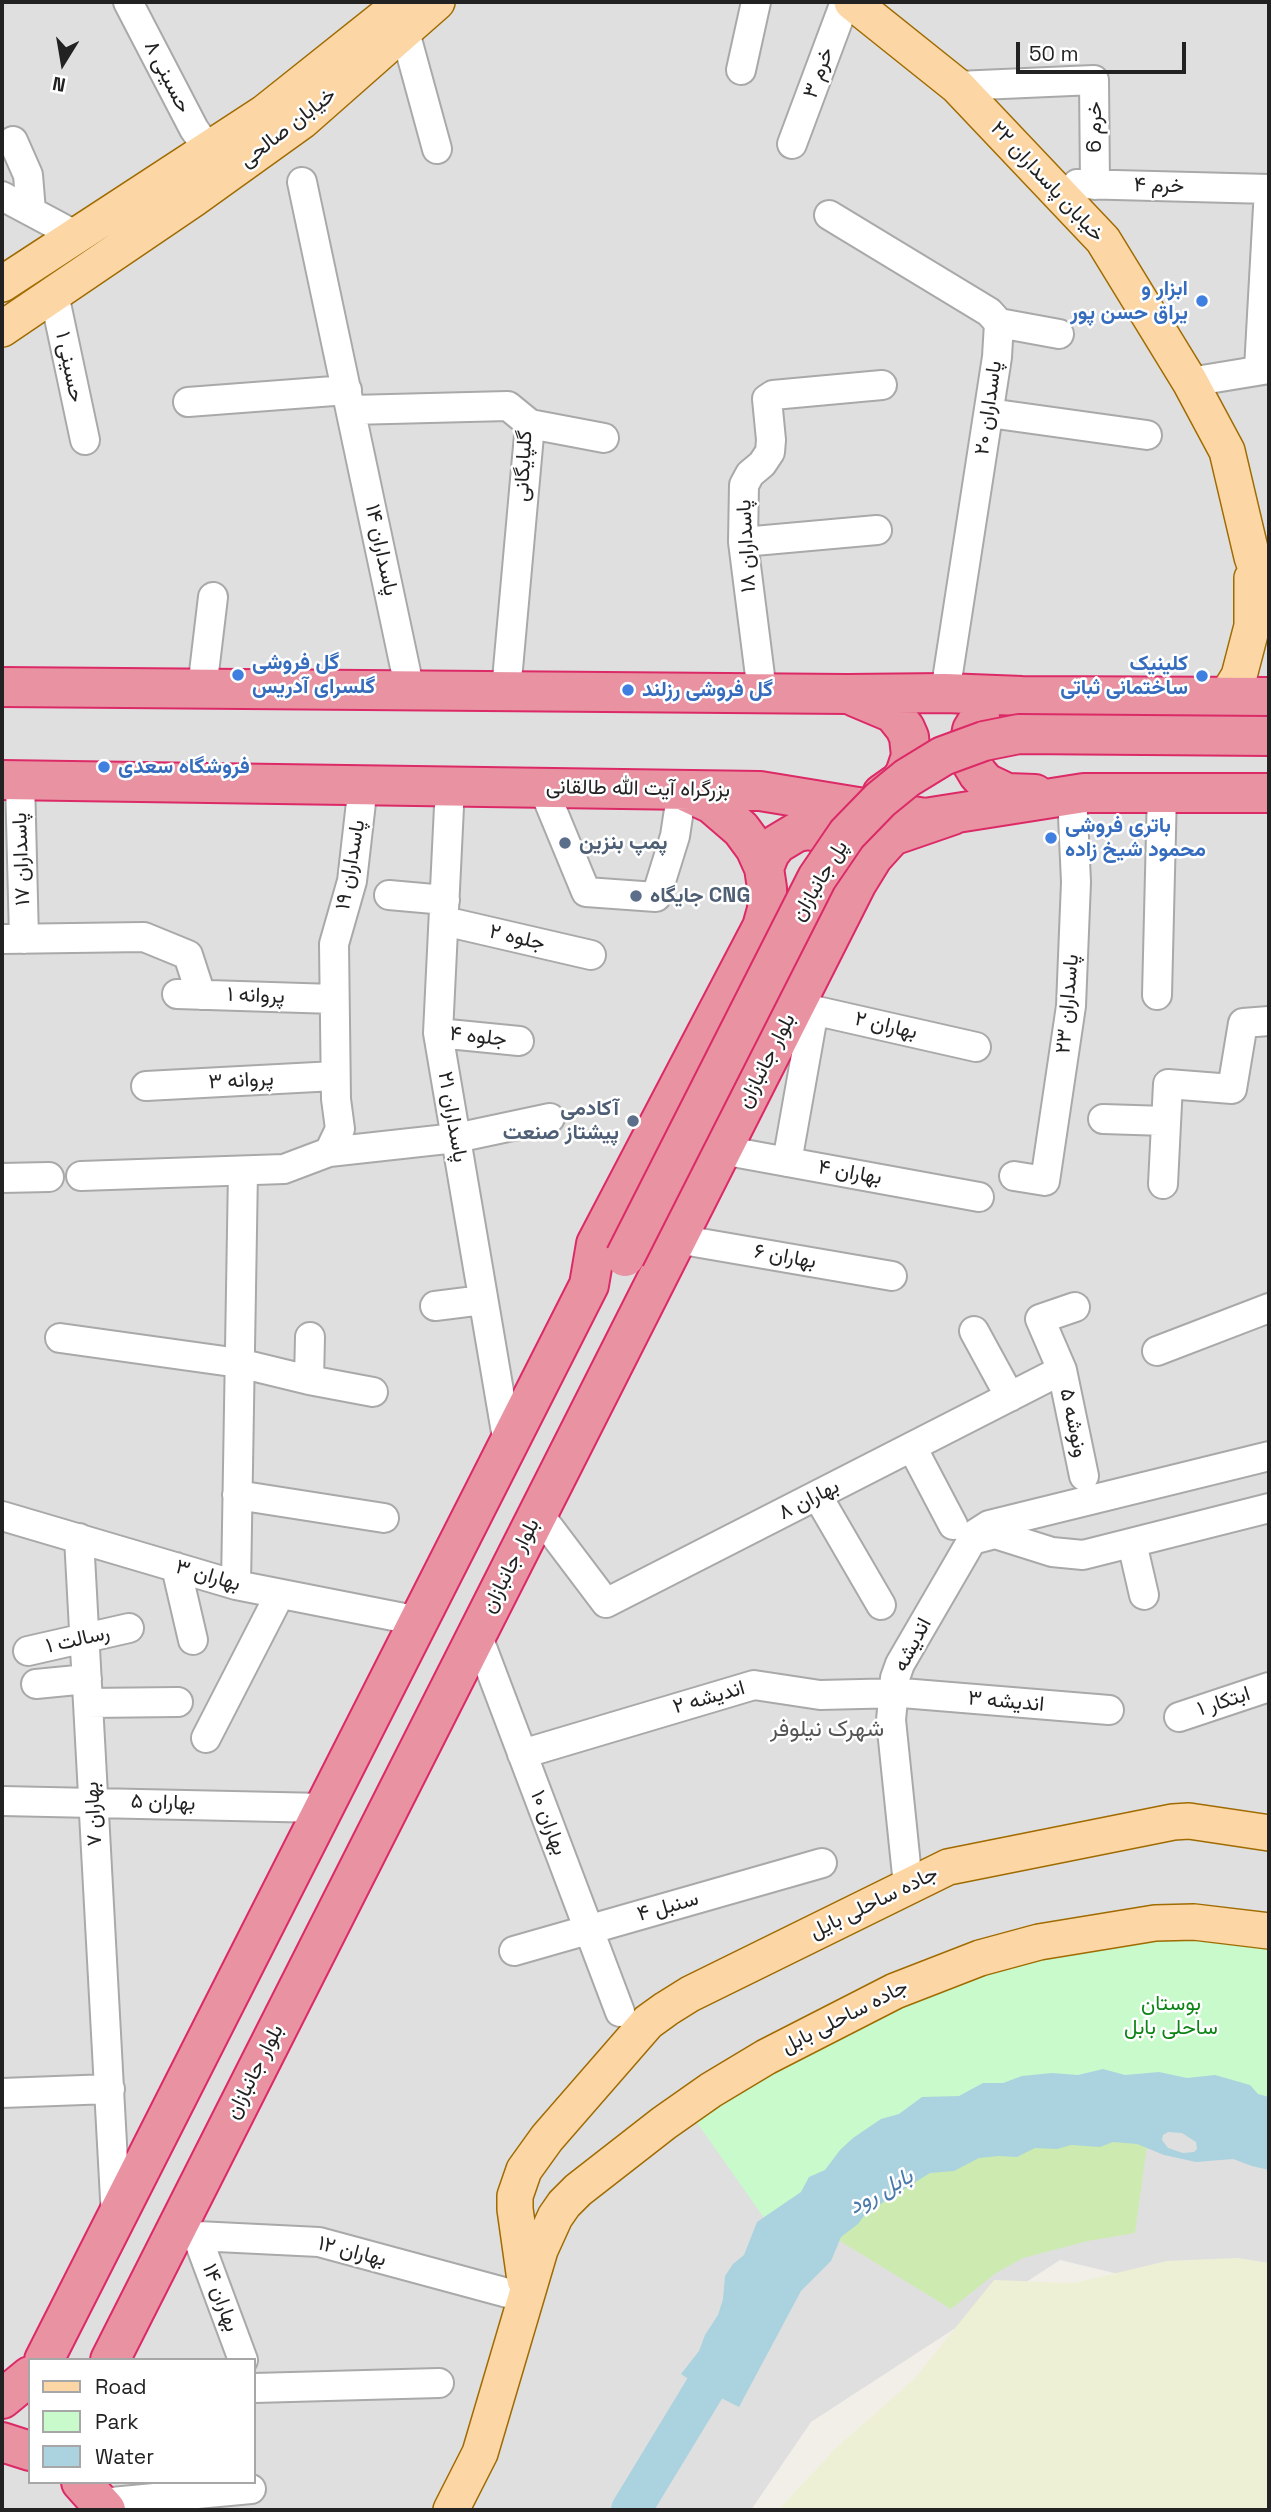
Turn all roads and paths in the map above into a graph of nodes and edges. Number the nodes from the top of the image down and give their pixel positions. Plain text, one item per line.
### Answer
1 (128, 2) edge
2 (437, 2) edge
3 (756, 2) edge
4 (845, 2) edge
5 (852, 2) edge
6 (396, 12) edge
7 (741, 70) dead end
8 (957, 86) junction
9 (13, 141) dead end
10 (793, 144) dead end
11 (437, 149) dead end
12 (209, 150) junction
13 (302, 181) dead end
14 (1049, 184) junction
15 (1095, 185) junction
16 (1269, 189) edge
17 (2, 196) edge
18 (32, 211) junction
19 (829, 215) dead end
20 (77, 236) junction
21 (2, 284) edge
22 (54, 294) junction
23 (999, 323) junction
24 (2, 329) edge
25 (1059, 334) dead end
26 (1264, 369) edge
27 (1190, 382) junction
28 (882, 385) dead end
29 (349, 400) junction
30 (188, 402) dead end
31 (989, 413) junction
32 (530, 424) junction
33 (1147, 435) dead end
34 (604, 438) dead end
35 (85, 440) dead end
36 (877, 530) dead end
37 (743, 542) junction
38 (1252, 557) junction
39 (213, 597) dead end
40 (1269, 607) edge
41 (2, 687) edge
42 (202, 689) junction
43 (410, 691) junction
44 (506, 691) junction
45 (945, 693) junction
46 (758, 694) junction
47 (847, 694) junction
48 (1021, 696) junction
49 (1226, 697) junction
50 (1269, 697) edge
51 (1269, 736) edge
52 (11, 780) edge
53 (362, 785) junction
54 (450, 786) junction
55 (542, 788) junction
56 (681, 790) junction
57 (772, 792) junction
58 (1162, 792) junction
59 (1085, 793) junction
60 (1269, 793) edge
61 (953, 815) junction
62 (764, 868) junction
63 (857, 883) junction
64 (389, 895) dead end
65 (444, 911) junction
66 (13, 939) edge
67 (590, 955) dead end
68 (1157, 995) dead end
69 (334, 999) junction
70 (804, 1008) junction
71 (1269, 1021) edge
72 (438, 1032) junction
73 (519, 1041) dead end
74 (976, 1047) dead end
75 (335, 1076) junction
76 (146, 1086) dead end
77 (550, 1118) dead end
78 (1103, 1119) dead end
79 (1166, 1121) junction
80 (456, 1138) junction
81 (722, 1150) junction
82 (329, 1152) junction
83 (787, 1162) junction
84 (243, 1171) junction
85 (81, 1176) dead end
86 (1014, 1176) dead end
87 (49, 1177) dead end
88 (2, 1178) edge
89 (1163, 1184) dead end
90 (979, 1197) dead end
91 (677, 1239) junction
92 (625, 1257) joint
93 (892, 1276) dead end
94 (589, 1285) junction
95 (484, 1300) junction
96 (435, 1306) dead end
97 (1075, 1307) dead end
98 (1269, 1308) edge
99 (974, 1331) dead end
100 (310, 1337) dead end
101 (60, 1338) dead end
102 (1157, 1351) dead end
103 (239, 1363) junction
104 (1062, 1370) junction
105 (309, 1380) junction
106 (373, 1392) dead end
107 (1010, 1397) junction
108 (508, 1444) junction
109 (912, 1447) junction
110 (1269, 1456) edge
111 (1084, 1476) dead end
112 (237, 1495) junction
113 (817, 1495) junction
114 (1269, 1508) edge
115 (538, 1513) junction
116 (2, 1516) edge
117 (384, 1518) dead end
118 (1007, 1530) junction
119 (962, 1533) junction
120 (79, 1538) junction
121 (1132, 1542) junction
122 (176, 1567) junction
123 (236, 1585) junction
124 (280, 1594) junction
125 (1144, 1595) dead end
126 (881, 1605) dead end
127 (419, 1621) junction
128 (129, 1628) dead end
129 (477, 1634) junction
130 (85, 1638) junction
131 (193, 1640) dead end
132 (28, 1651) dead end
133 (36, 1684) dead end
134 (1269, 1687) edge
135 (88, 1691) junction
136 (897, 1693) junction
137 (178, 1702) dead end
138 (1109, 1710) dead end
139 (1179, 1717) dead end
140 (206, 1738) dead end
141 (522, 1754) junction
142 (2, 1801) edge
143 (94, 1801) junction
144 (324, 1808) junction
145 (1269, 1833) edge
146 (822, 1863) dead end
147 (908, 1885) junction
148 (588, 1930) junction
149 (1269, 1931) edge
150 (514, 1951) dead end
151 (620, 2012) dead end
152 (110, 2089) junction
153 (2, 2093) edge
154 (547, 2138) joint
155 (116, 2218) junction
156 (186, 2234) junction
157 (526, 2298) junction
158 (43, 2358) edge
159 (111, 2358) edge
160 (242, 2358) edge
161 (28, 2374) edge
162 (439, 2383) dead end
163 (256, 2388) edge
164 (2, 2399) edge
165 (2, 2442) edge
166 (28, 2450) edge
167 (251, 2489) dead end
168 (96, 2494) edge
169 (451, 2510) edge

1 - 12 street, حسینی ۸
2 - 6 main road, خيابان صالحی
3 - 7 street
4 - 10 street, خرم ۳
5 - 8 main road, خیابان پاسداران ۲۲
6 - 11 street
6 - 12 main road, خيابان صالحی
6 - 22 main road, خيابان صالحی
8 - 14 main road, خیابان پاسداران ۲۲
8 - 15 street, خرم 6
9 - 18 street
12 - 20 main road, خيابان صالحی
13 - 29 street, پاسداران ۱۴
14 - 15 street, خرم ۴
14 - 27 main road, خیابان پاسداران ۲۲
15 - 16 street, خرم ۴
16 - 26 street
17 - 18 street
18 - 20 street
19 - 23 street
20 - 21 main road, خيابان صالحی
22 - 24 main road, خيابان صالحی
22 - 35 street, حسینی ۱
23 - 25 street
23 - 31 street, پاسداران ۲۰
26 - 27 street
27 - 38 main road, خیابان پاسداران ۲۲
28 - 37 street, پاسداران ۱۸
29 - 30 street, گلپایگانی
29 - 32 street, گلپایگانی
29 - 43 street, پاسداران ۱۴
31 - 33 street
31 - 45 street, پاسداران ۲۰
32 - 34 street
32 - 44 street, گلپایگانی
36 - 37 street
37 - 46 street, پاسداران ۱۸
38 - 40 main road, خیابان پاسداران ۲۲
38 - 49 main road, خیابان پاسداران ۲۲
39 - 42 street
41 - 42 highway
42 - 43 highway
43 - 44 highway
44 - 46 highway
45 - 47 highway
45 - 48 highway
46 - 47 highway
47 - 57 highway
48 - 49 highway
48 - 59 highway
49 - 50 highway
51 - 92 highway, پل جانبازان, bridge
52 - 53 highway, بزرگراه آیت الله طالقانی
52 - 66 street, پاسداران ۱۷
53 - 54 highway, بزرگراه آیت الله طالقانی
53 - 69 street, پاسداران ۱۹
54 - 55 highway, بزرگراه آیت الله طالقانی
54 - 65 street, پاسداران ۲۱
55 - 56 highway, بزرگراه آیت الله طالقانی
55 - 56 street
56 - 57 highway, بزرگراه آیت الله طالقانی
56 - 62 highway
57 - 61 highway, بزرگراه آیت الله طالقانی
58 - 59 highway, بزرگراه آیت الله طالقانی
58 - 60 highway, بزرگراه آیت الله طالقانی
58 - 68 street
59 - 61 highway, بزرگراه آیت الله طالقانی
59 - 86 street, پاسداران ۲۳
61 - 63 highway, بلوار جانبازان
62 - 63 highway
62 - 94 highway
63 - 70 highway, بلوار جانبازان
64 - 65 street, جلوه ۲
65 - 67 street, جلوه ۲
65 - 72 street, پاسداران ۲۱
66 - 69 street, پروانه ۱
69 - 75 street, پاسداران ۱۹
70 - 74 street, بهاران ۲
70 - 81 highway, بلوار جانبازان
70 - 83 street
71 - 79 street
72 - 73 street, جلوه ۴
72 - 80 street, پاسداران ۲۱
75 - 76 street, پروانه ۳
75 - 82 street, پاسداران ۱۹
77 - 80 street
78 - 79 street
79 - 89 street
80 - 82 street
80 - 95 street, پاسداران ۲۱
81 - 83 street, بهاران ۴
81 - 91 highway, بلوار جانبازان
82 - 84 street
83 - 90 street, بهاران ۴
84 - 85 street
84 - 103 street
87 - 88 street
91 - 93 street, بهاران ۶
91 - 115 highway, بلوار جانبازان
92 - 94 main road
94 - 108 highway
95 - 96 street
95 - 108 street, پاسداران ۲۱
97 - 104 street
98 - 102 street
99 - 107 street
100 - 105 street
101 - 103 street
103 - 105 street
103 - 112 street
104 - 107 street, بهاران ۸
104 - 111 street, ونوشه ۵
105 - 106 street
107 - 109 street, بهاران ۸
108 - 127 highway
109 - 113 street, بهاران ۸
109 - 119 street
110 - 118 street
112 - 117 street
112 - 123 street
113 - 115 street, بهاران ۸
113 - 126 street
114 - 121 street
115 - 129 highway, بلوار جانبازان
116 - 120 street, بهاران ۳
118 - 119 street
118 - 121 street
119 - 136 street, اندیشه
120 - 122 street, بهاران ۳
120 - 130 street, بهاران ۷
121 - 125 street
122 - 123 street, بهاران ۳
122 - 131 street
123 - 124 street, بهاران ۳
124 - 127 street, بهاران ۳
124 - 140 street
127 - 144 highway
128 - 130 street, رسالت ۱
129 - 141 street, بهاران ۱۰
129 - 156 highway, بلوار جانبازان
130 - 132 street, رسالت ۱
130 - 135 street, بهاران ۷
133 - 135 street
134 - 139 street, ابتکار ۱
135 - 137 street
135 - 143 street, بهاران ۷
136 - 138 street, اندیشه ۳
136 - 141 street, اندیشه ۲
136 - 147 street, اندیشه
141 - 148 street, بهاران ۱۰
142 - 143 street, بهاران ۵
143 - 144 street, بهاران ۵
143 - 152 street, بهاران ۷
144 - 155 highway
145 - 147 main road, جاده ساحلی بایل
146 - 148 street, سنبل ۴
147 - 154 main road, جاده ساحلی بایل
148 - 150 street, سنبل ۴
148 - 151 street, بهاران ۱۰
149 - 157 main road, جاده ساحلی بابل
152 - 153 street
152 - 155 street, بهاران ۷
154 - 157 main road, جاده ساحلی بابل
155 - 158 highway
156 - 157 street, بهاران ۱۲
156 - 159 highway, بلوار جانبازان
156 - 160 street, بهاران ۱۴
157 - 169 main road, جاده ساحلی بابل
161 - 164 highway
162 - 163 street
165 - 166 highway
167 - 168 street

